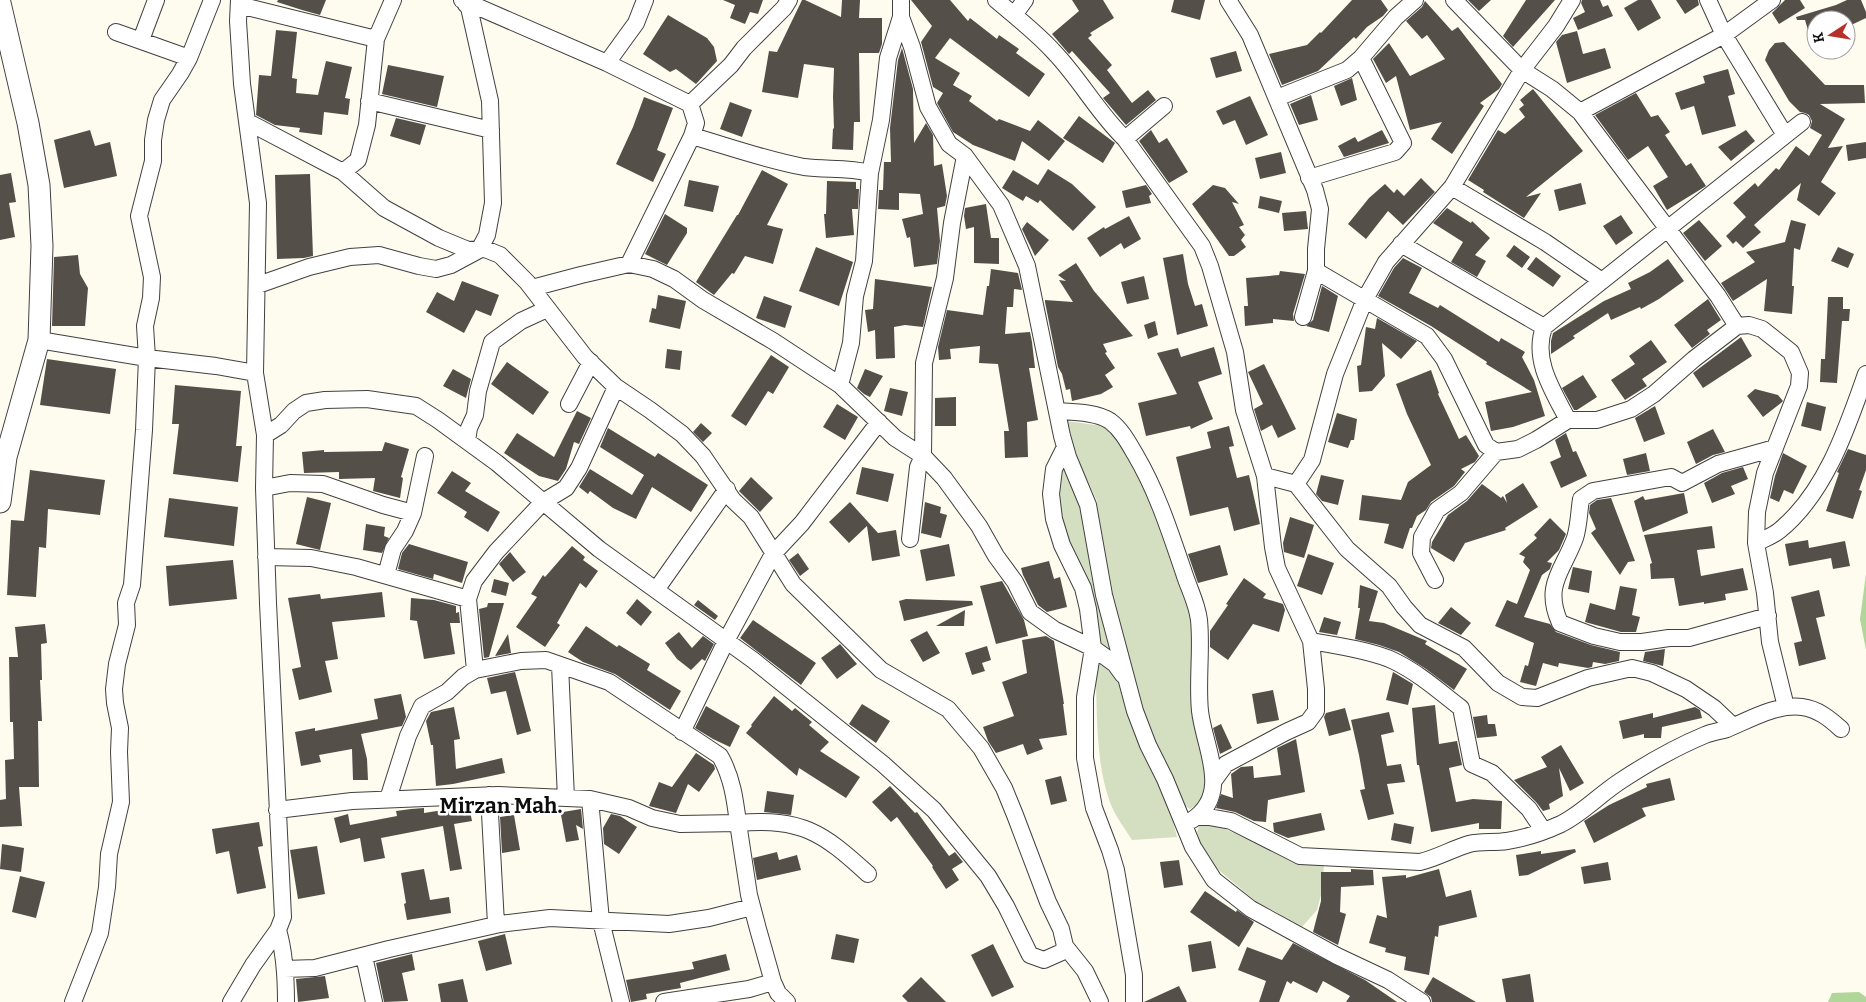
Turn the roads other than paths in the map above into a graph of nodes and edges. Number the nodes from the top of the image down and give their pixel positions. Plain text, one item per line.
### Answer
1 (156, 0) edge
2 (212, 0) edge
3 (393, 0) edge
4 (645, 0) edge
5 (789, 0) edge
6 (901, 0) edge
7 (996, 0) edge
8 (1025, 0) edge
9 (1228, 0) edge
10 (1415, 0) edge
11 (1454, 0) edge
12 (1572, 0) edge
13 (1708, 0) edge
14 (1772, 0) edge
15 (467, 1) edge
16 (239, 2) edge
17 (0, 3) edge
18 (1014, 15) junction
19 (901, 17) junction
20 (116, 32) dead end
21 (1724, 35) junction
22 (376, 39) junction
23 (141, 40) junction
24 (189, 58) junction
25 (1362, 58) junction
26 (607, 63) junction
27 (1522, 70) junction
28 (1277, 98) junction
29 (369, 101) junction
30 (690, 104) junction
31 (1164, 106) dead end
32 (1580, 112) junction
33 (248, 122) junction
34 (1802, 122) dead end
35 (491, 130) junction
36 (1785, 135) junction
37 (692, 136) junction
38 (1125, 139) junction
39 (965, 156) junction
40 (343, 172) junction
41 (870, 173) junction
42 (1309, 178) junction
43 (1452, 187) junction
44 (1668, 228) junction
45 (1401, 244) junction
46 (479, 250) junction
47 (629, 264) junction
48 (1316, 271) junction
49 (1602, 281) junction
50 (258, 285) junction
51 (532, 288) junction
52 (1365, 299) junction
53 (547, 309) junction
54 (1303, 317) dead end
55 (1737, 326) junction
56 (1544, 327) junction
57 (39, 340) junction
58 (147, 358) junction
59 (591, 362) junction
60 (255, 373) junction
61 (1866, 374) edge
62 (840, 386) junction
63 (616, 388) junction
64 (569, 404) dead end
65 (1058, 411) junction
66 (1568, 420) junction
67 (879, 422) junction
68 (265, 436) junction
69 (467, 441) junction
70 (1065, 448) junction
71 (1775, 448) junction
72 (1496, 452) junction
73 (425, 456) dead end
74 (923, 456) junction
75 (1265, 476) junction
76 (1296, 484) junction
77 (264, 488) junction
78 (727, 489) junction
79 (0, 502) edge
80 (544, 502) junction
81 (413, 513) junction
82 (910, 539) dead end
83 (1756, 543) junction
84 (773, 554) junction
85 (266, 557) junction
86 (386, 575) junction
87 (1435, 580) dead end
88 (656, 590) junction
89 (468, 599) junction
90 (1768, 616) junction
91 (726, 641) junction
92 (1311, 641) junction
93 (1094, 648) junction
94 (560, 665) junction
95 (475, 670) junction
96 (1124, 677) junction
97 (1786, 707) junction
98 (1733, 726) junction
99 (1841, 730) dead end
100 (682, 732) junction
101 (1215, 780) junction
102 (489, 795) junction
103 (566, 798) junction
104 (388, 799) junction
105 (590, 799) junction
106 (277, 810) junction
107 (1190, 821) junction
108 (738, 823) junction
109 (1543, 830) junction
110 (868, 874) dead end
111 (752, 907) junction
112 (601, 921) junction
113 (496, 924) junction
114 (278, 930) junction
115 (1065, 946) junction
116 (364, 956) junction
117 (285, 969) junction
118 (773, 982) junction
119 (73, 1002) edge
120 (231, 1002) edge
121 (286, 1002) edge
122 (374, 1002) edge
123 (621, 1002) edge
124 (664, 1002) edge
125 (787, 1002) edge
126 (1100, 1002) edge
127 (1134, 1002) edge
128 (1422, 1002) edge

1 - 23 street
2 - 24 street
3 - 22 street
4 - 26 street
5 - 30 street
6 - 19 street
7 - 18 street
8 - 18 street
9 - 28 street
10 - 25 street
11 - 27 street
12 - 27 street
13 - 21 street
14 - 21 street
15 - 26 street
15 - 35 street
16 - 22 street
16 - 33 street
17 - 57 street
18 - 38 street
19 - 39 street
19 - 41 street
20 - 23 street
21 - 32 street
21 - 36 street
22 - 29 street
23 - 24 street
24 - 58 street
25 - 28 street
25 - 42 street
26 - 30 street
27 - 32 street
27 - 43 street
28 - 42 street
29 - 35 street
29 - 40 street
30 - 37 street
31 - 38 street
32 - 44 street
33 - 40 street
33 - 50 street
34 - 36 street
35 - 46 street
36 - 44 street
37 - 41 street
37 - 47 street
38 - 75 street
39 - 65 street
39 - 74 street
40 - 46 street
41 - 62 street
42 - 48 street
43 - 45 street
43 - 49 street
44 - 49 street
44 - 55 street
45 - 52 street
45 - 56 street
46 - 50 street
46 - 51 street
47 - 51 street
47 - 62 street
48 - 52 street
48 - 54 street
49 - 56 street
50 - 60 street
51 - 53 street
52 - 72 street
52 - 76 street
53 - 59 street
53 - 69 street
55 - 66 street
55 - 71 street
56 - 66 street
57 - 58 street
57 - 79 street
58 - 60 street
58 - 119 street
59 - 63 street
59 - 64 street
60 - 68 street
61 - 83 street
62 - 67 street
63 - 78 street
63 - 80 street
65 - 70 street
65 - 101 street
66 - 72 street
67 - 74 street
67 - 84 street
68 - 69 street
68 - 77 street
69 - 80 street
70 - 93 street
70 - 96 street
71 - 83 street
71 - 90 street
72 - 87 street
73 - 81 street
74 - 82 street
74 - 93 street
75 - 76 street
75 - 92 street
76 - 98 street
77 - 81 street
77 - 85 street
78 - 84 street
78 - 88 street
80 - 88 street
80 - 89 street
81 - 86 street
83 - 90 street
84 - 91 street
84 - 115 street
85 - 86 street
85 - 106 street
86 - 89 street
88 - 91 street
89 - 95 street
90 - 97 street
91 - 100 street
91 - 115 street
92 - 101 street
92 - 109 street
93 - 96 street
93 - 127 street
94 - 95 street
94 - 100 street
94 - 103 street
95 - 104 street
96 - 107 street
97 - 98 street
97 - 99 street
98 - 109 street
100 - 108 street
101 - 107 street
102 - 103 street
102 - 104 street
102 - 113 street
103 - 105 street
104 - 106 street
105 - 108 street
105 - 112 street
106 - 114 street
107 - 109 street
107 - 128 street
108 - 110 street
108 - 111 street
111 - 112 street
111 - 118 street
112 - 113 street
112 - 123 street
113 - 116 street
114 - 117 street
114 - 120 street
115 - 126 street
116 - 117 street
116 - 122 street
117 - 121 street
118 - 124 street
118 - 125 street

